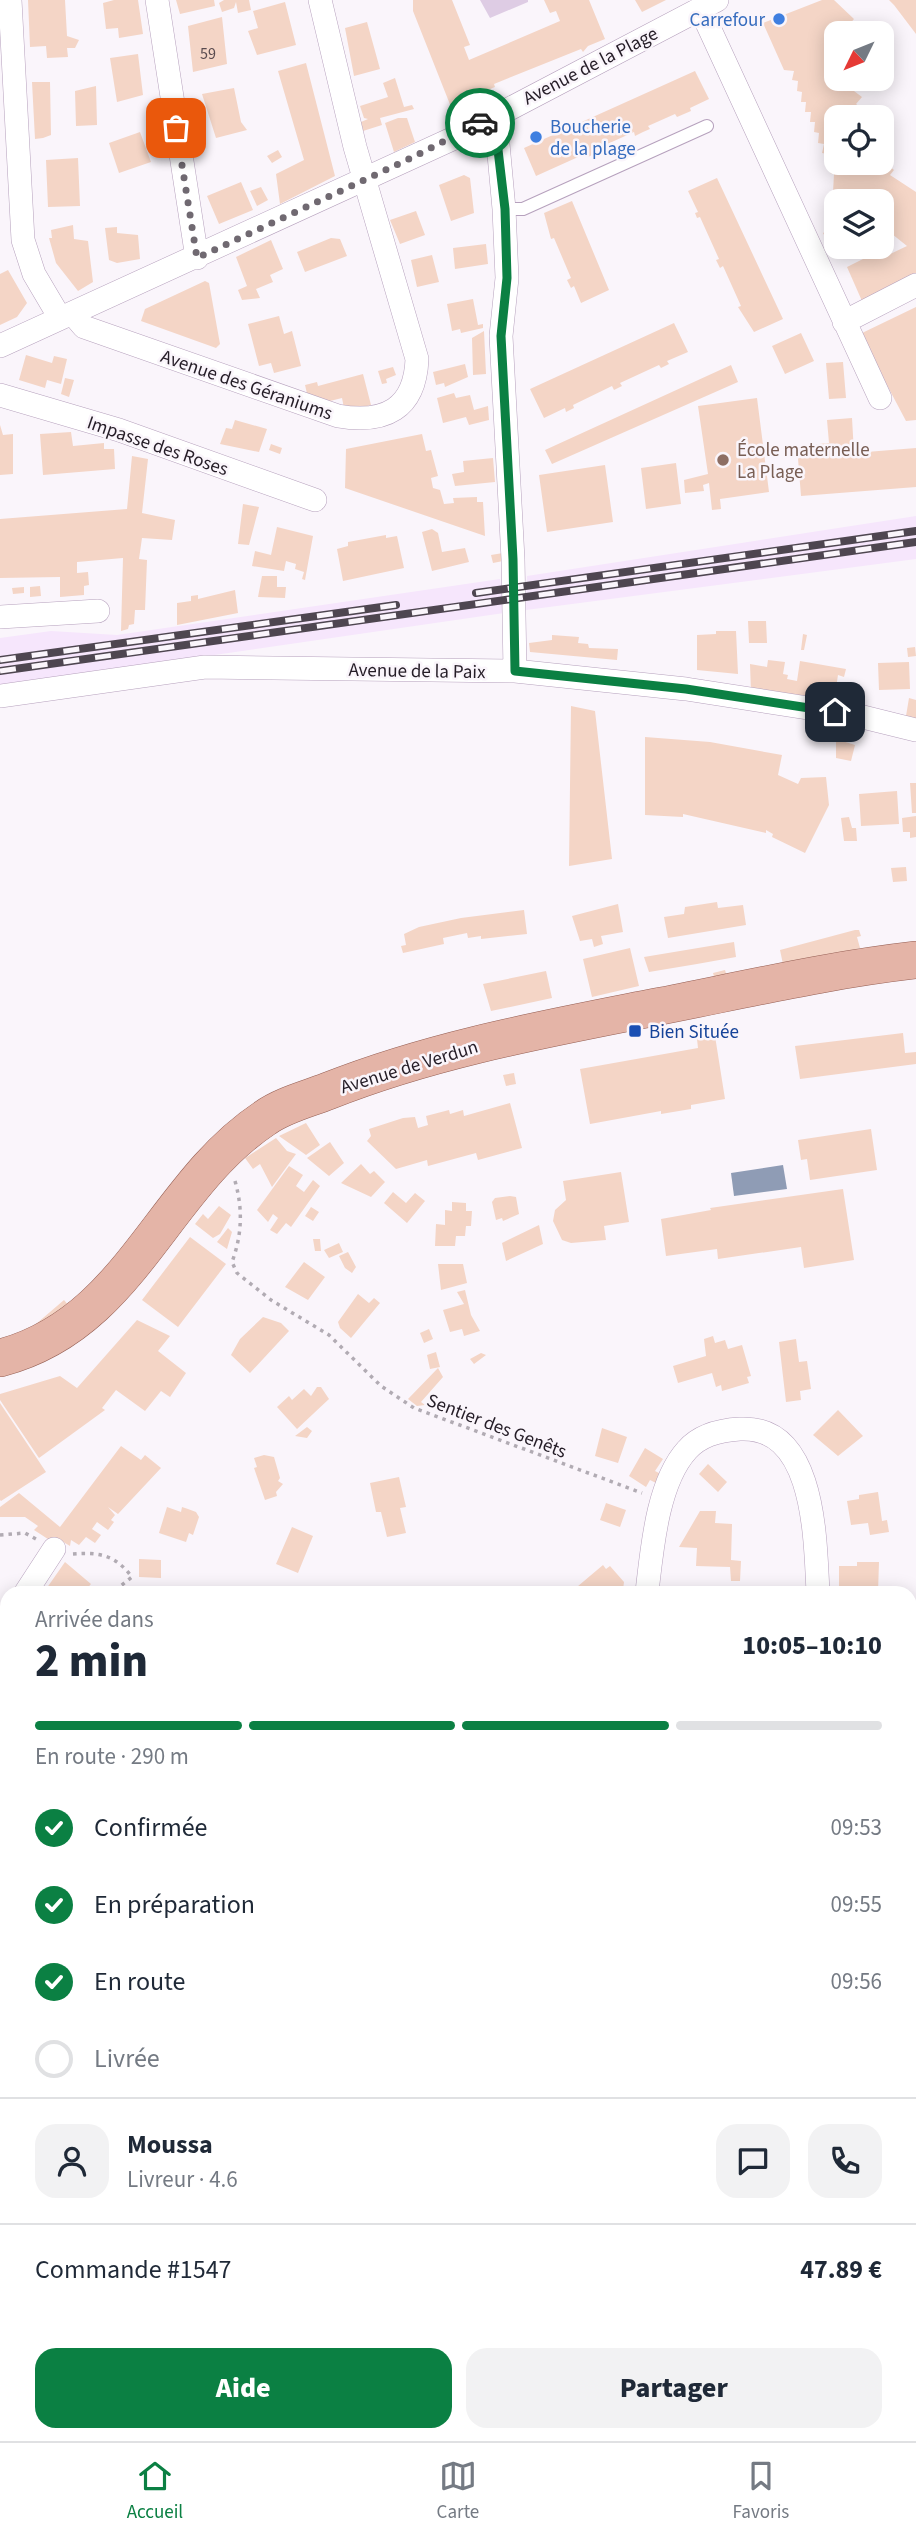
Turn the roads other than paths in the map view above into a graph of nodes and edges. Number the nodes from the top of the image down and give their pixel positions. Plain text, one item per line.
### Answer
1 (10, 0) edge
2 (157, 0) edge
3 (320, 0) edge
4 (709, 4) edge
5 (490, 117) junction
6 (707, 125) dead end
7 (364, 179) junction
8 (505, 209) junction
9 (197, 258) junction
10 (916, 285) edge
11 (66, 316) junction
12 (844, 322) junction
13 (0, 346) edge
14 (0, 395) edge
15 (880, 398) dead end
16 (315, 500) dead end
17 (98, 611) dead end
18 (0, 617) edge
19 (515, 671) junction
20 (0, 696) edge
21 (916, 730) edge
22 (916, 960) edge
23 (0, 1358) edge
24 (54, 1549) road end
25 (30, 1586) edge
26 (648, 1586) edge
27 (818, 1586) edge

1 - 11 street
2 - 9 street
3 - 7 street, Avenue des Géraniums
4 - 5 street, Avenue de la Plage
4 - 12 street, Avenue de la Plage
5 - 7 street, Avenue de la Plage
5 - 8 street
6 - 8 lane
7 - 9 street, Avenue de la Plage
7 - 11 street, Avenue des Géraniums
8 - 19 street
9 - 11 street, Avenue de la Plage
10 - 12 street
11 - 13 street, Avenue de la Plage
12 - 15 street, Avenue de la Plage
14 - 16 street, Impasse des Roses
17 - 18 street
19 - 20 street, Avenue de la Paix
19 - 21 street, Avenue de la Paix
22 - 23 main road, Avenue de Verdun
24 - 25 street
26 - 27 street

